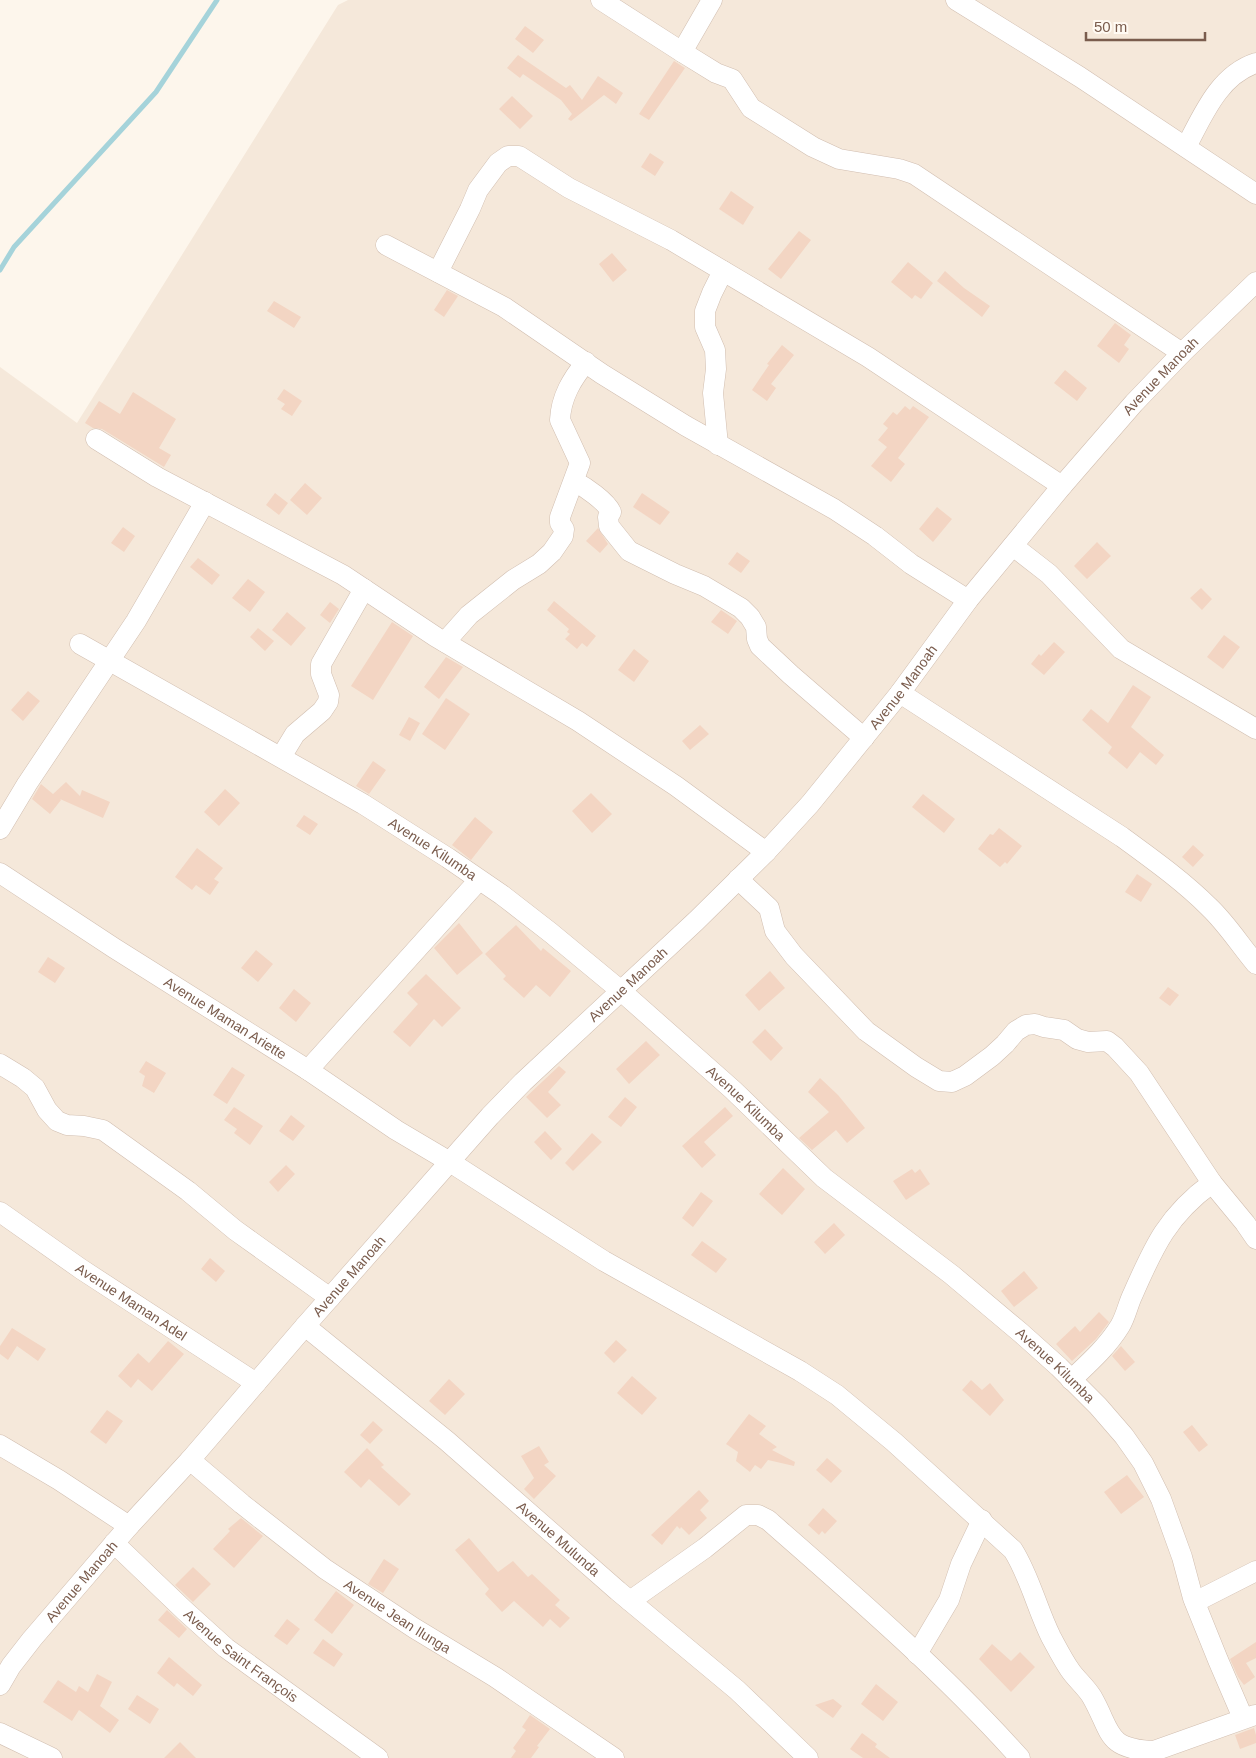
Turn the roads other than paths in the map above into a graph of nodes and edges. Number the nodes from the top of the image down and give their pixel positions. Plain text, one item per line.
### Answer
1 (601, 0) edge
2 (712, 0) edge
3 (956, 0) edge
4 (682, 52) junction
5 (1256, 63) edge
6 (1186, 147) junction
7 (1256, 194) edge
8 (386, 244) dead end
9 (723, 271) junction
10 (438, 272) junction
11 (1256, 282) edge
12 (1182, 353) junction
13 (586, 362) junction
14 (96, 439) dead end
15 (718, 445) junction
16 (574, 481) junction
17 (1062, 486) junction
18 (205, 502) junction
19 (1013, 546) junction
20 (364, 589) junction
21 (968, 600) junction
22 (446, 642) junction
23 (80, 644) dead end
24 (108, 661) junction
25 (900, 693) junction
26 (1256, 730) edge
27 (864, 738) junction
28 (280, 757) junction
29 (0, 829) edge
30 (766, 852) junction
31 (0, 873) edge
32 (738, 879) junction
33 (479, 880) junction
34 (1256, 964) edge
35 (620, 990) junction
36 (0, 1064) edge
37 (308, 1070) junction
38 (450, 1162) junction
39 (1212, 1183) junction
40 (4, 1215) edge
41 (1256, 1239) edge
42 (330, 1298) junction
43 (305, 1326) junction
44 (1071, 1380) junction
45 (256, 1383) junction
46 (0, 1445) edge
47 (190, 1460) junction
48 (982, 1520) junction
49 (129, 1526) junction
50 (114, 1543) junction
51 (1256, 1571) edge
52 (630, 1601) junction
53 (1195, 1602) junction
54 (917, 1654) junction
55 (0, 1684) edge
56 (1250, 1716) edge
57 (0, 1733) edge
58 (52, 1758) edge
59 (378, 1758) edge
60 (614, 1758) edge
61 (808, 1758) edge
62 (1020, 1758) edge

1 - 4 street
2 - 4 street
3 - 6 street
4 - 12 street
5 - 6 street
6 - 7 street
8 - 10 street
9 - 10 street
9 - 15 street
9 - 17 street
10 - 13 street
11 - 12 street, Avenue Manoah
12 - 17 street, Avenue Manoah
13 - 15 street
13 - 16 street
14 - 18 street
15 - 21 street
16 - 22 street
16 - 27 street
17 - 19 street, Avenue Manoah
18 - 20 street
18 - 24 street
19 - 21 street, Avenue Manoah
19 - 26 street
20 - 22 street
20 - 28 street
21 - 25 street, Avenue Manoah
22 - 30 street
23 - 24 street, Avenue Kilumba
24 - 28 street, Avenue Kilumba
24 - 29 street
25 - 27 street, Avenue Manoah
25 - 34 street
27 - 30 street, Avenue Manoah
28 - 33 street, Avenue Kilumba
30 - 32 street, Avenue Manoah
31 - 37 street, Avenue Maman Ariette
32 - 35 street, Avenue Manoah
32 - 39 street
33 - 35 street, Avenue Kilumba
33 - 37 street
35 - 38 street, Avenue Manoah
35 - 44 street, Avenue Kilumba
36 - 42 street
37 - 38 street, Avenue Maman Ariette
38 - 42 street, Avenue Manoah
38 - 48 street, Avenue Maman Ariette
39 - 41 street
39 - 44 street
40 - 45 street, Avenue Maman Adel
42 - 43 street, Avenue Manoah
43 - 45 street, Avenue Manoah
43 - 52 street, Avenue Mulunda
44 - 53 street, Avenue Kilumba
45 - 47 street, Avenue Manoah
46 - 49 street
47 - 49 street, Avenue Manoah
47 - 60 street, Avenue Jean Ilunga
48 - 54 street
48 - 56 street, Avenue Maman Ariette
49 - 50 street, Avenue Manoah
50 - 55 street, Avenue Manoah
50 - 59 street, Avenue Saint François
51 - 53 street
52 - 54 street
52 - 61 street, Avenue Mulunda
53 - 56 street, Avenue Kilumba
54 - 62 street
57 - 58 street

